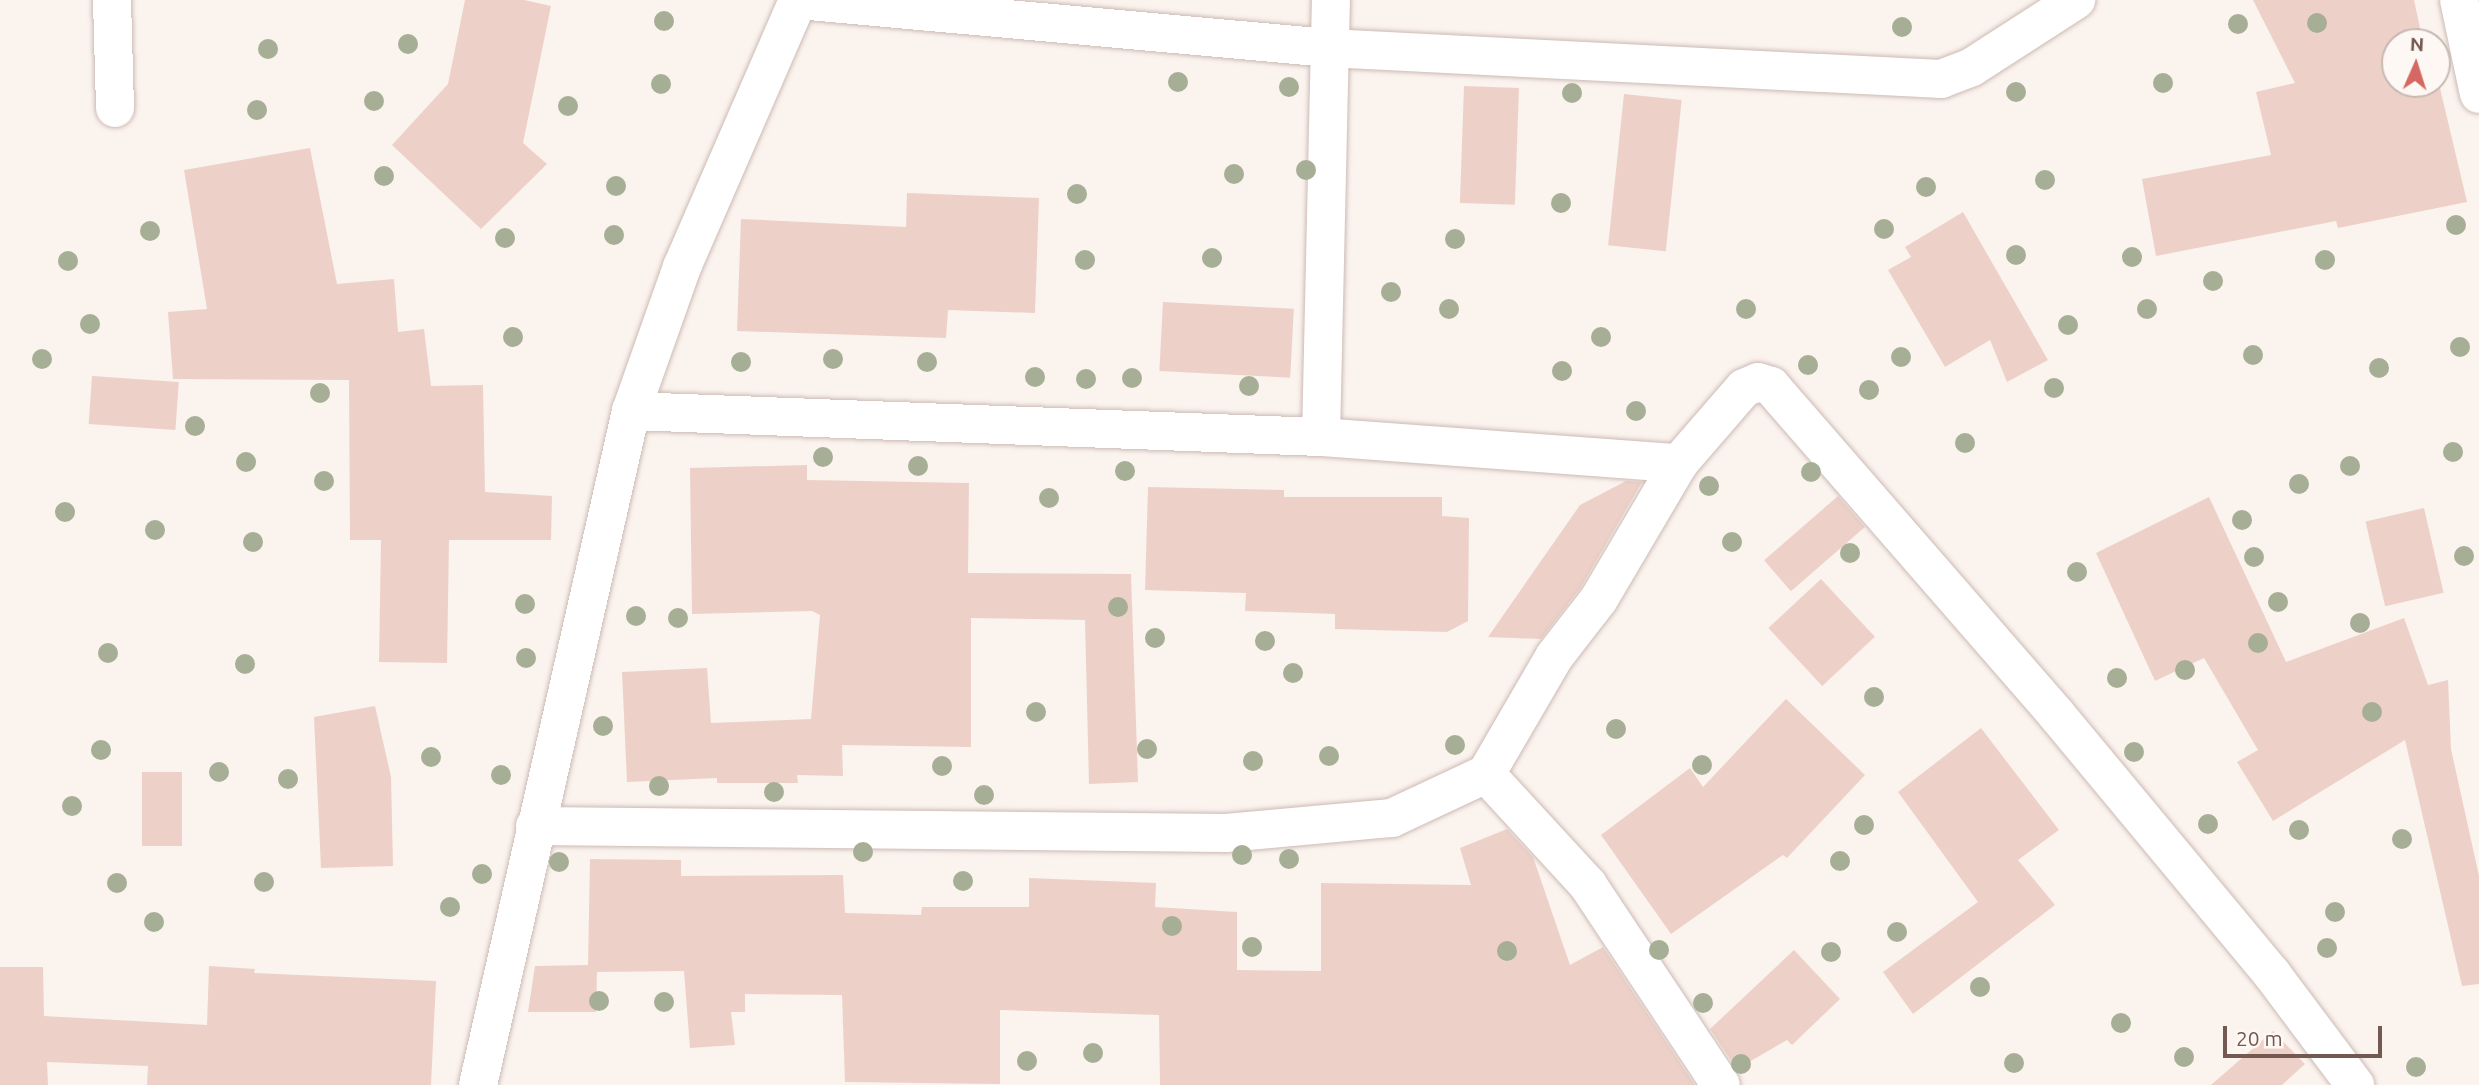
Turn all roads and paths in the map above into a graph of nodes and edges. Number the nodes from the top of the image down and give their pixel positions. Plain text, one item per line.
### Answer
1 (112, 0) edge
2 (798, 0) edge
3 (1331, 0) edge
4 (2076, 0) edge
5 (2459, 0) edge
6 (1328, 48) junction
7 (2479, 94) edge
8 (115, 108) dead end
9 (631, 411) junction
10 (1321, 437) junction
11 (1679, 463) junction
12 (1486, 774) junction
13 (535, 827) junction
14 (478, 1085) edge
15 (1721, 1085) edge
16 (2355, 1085) edge

1 - 8 street
2 - 6 street
2 - 9 street
3 - 6 street
4 - 6 street
5 - 7 street
6 - 10 street
9 - 10 street
9 - 13 street
10 - 11 street
11 - 12 street
11 - 16 street
12 - 13 street
12 - 15 street
13 - 14 street

